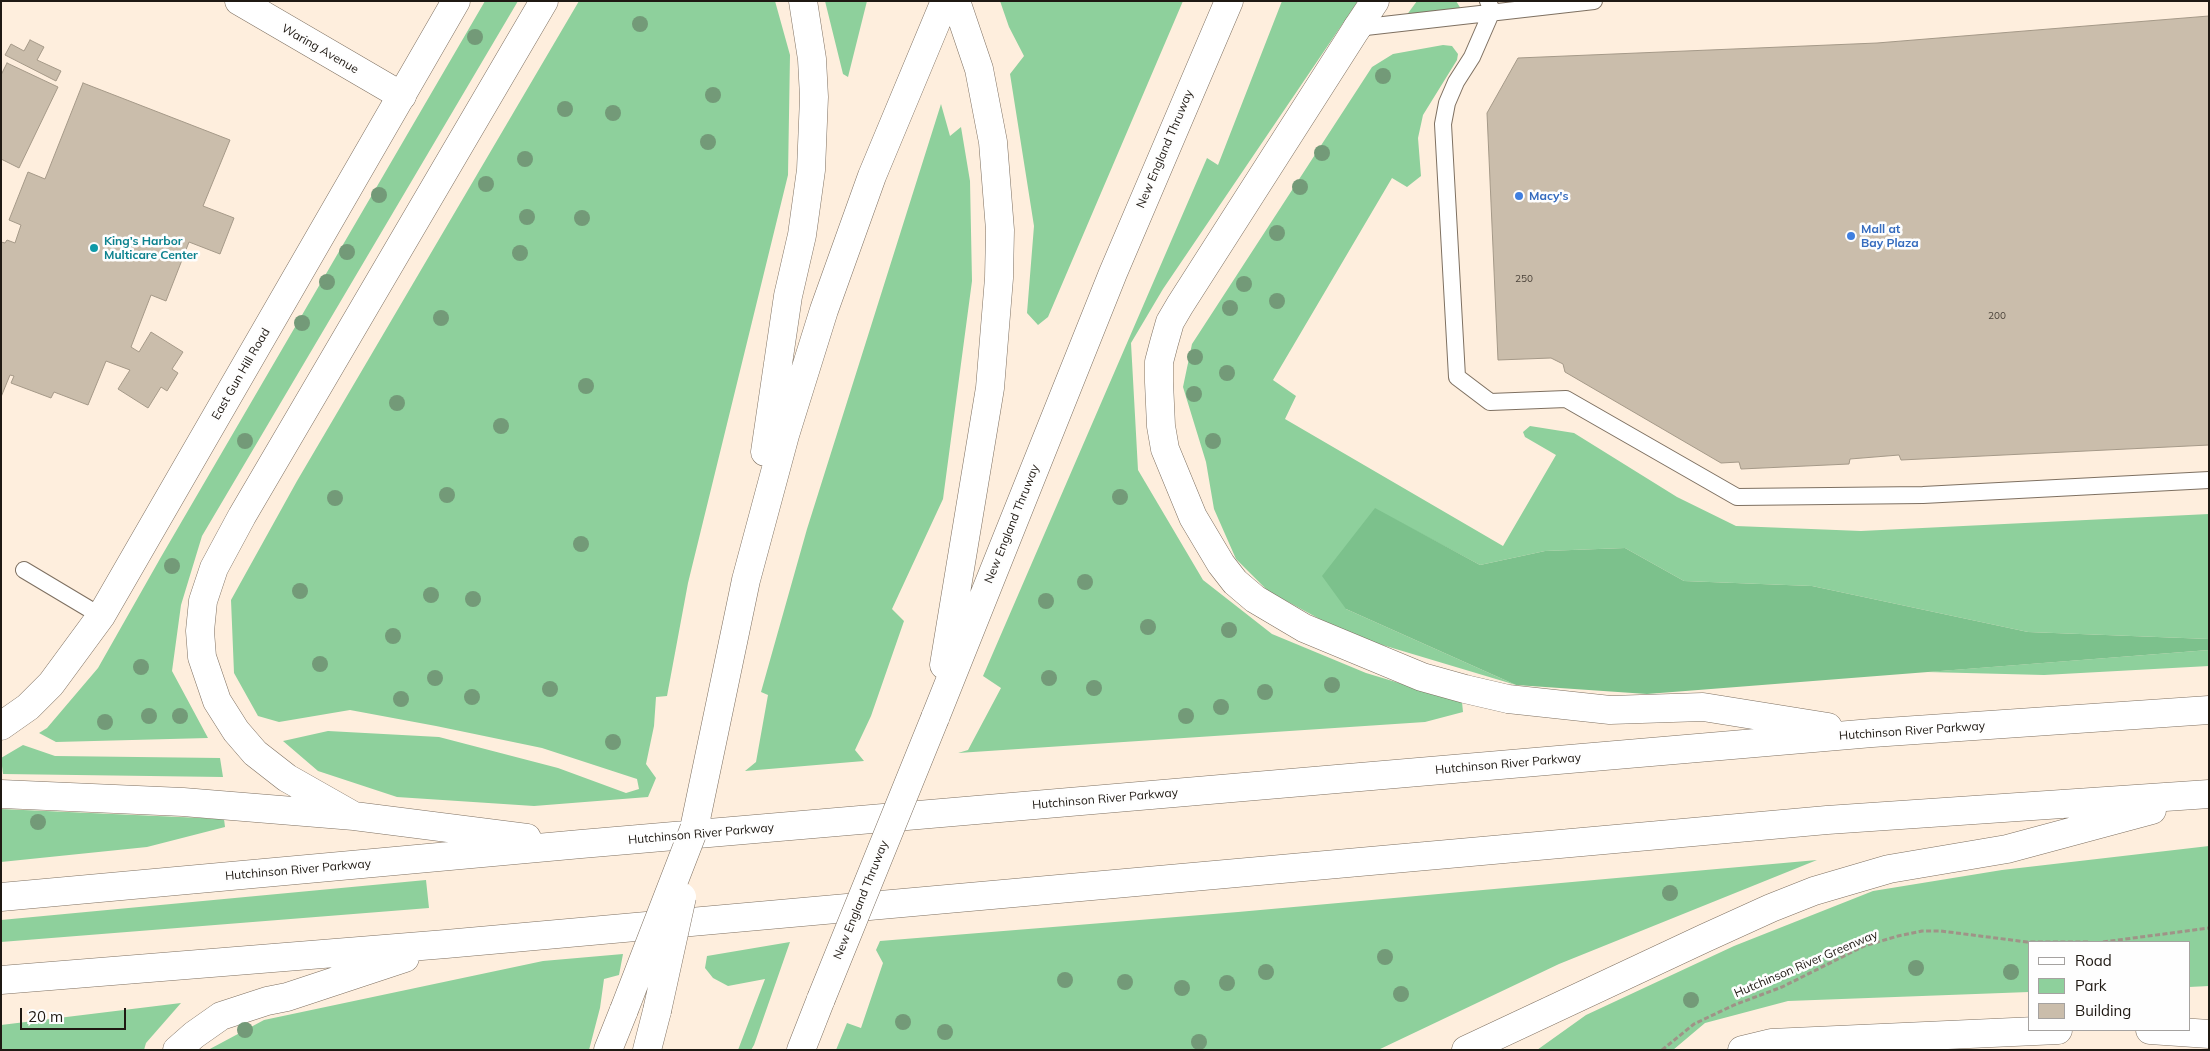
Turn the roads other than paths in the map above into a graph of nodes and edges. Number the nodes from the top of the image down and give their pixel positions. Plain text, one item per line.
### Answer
1 (239, 1) edge
2 (456, 1) edge
3 (544, 1) edge
4 (803, 1) edge
5 (945, 1) edge
6 (956, 1) edge
7 (1229, 1) edge
8 (1375, 1) edge
9 (1594, 1) edge
10 (1490, 6) edge
11 (1357, 28) junction
12 (402, 96) junction
13 (2209, 480) edge
14 (24, 570) dead end
15 (746, 580) junction
16 (101, 616) junction
17 (2209, 710) edge
18 (935, 718) junction
19 (1, 726) edge
20 (1872, 733) junction
21 (1, 794) edge
22 (2209, 794) edge
23 (354, 816) junction
24 (694, 829) junction
25 (581, 844) junction
26 (1, 897) edge
27 (446, 944) junction
28 (1, 980) edge
29 (1526, 1023) junction
30 (2040, 1031) edge
31 (2155, 1031) edge
32 (2198, 1039) edge
33 (1750, 1047) edge
34 (177, 1050) edge
35 (608, 1050) edge
36 (647, 1050) edge
37 (800, 1050) edge
38 (1466, 1050) edge
39 (1492, 1050) edge

1 - 12 main road, Waring Avenue
2 - 12 main road, East Gun Hill Road
3 - 23 main road
4 - 15 main road
5 - 15 main road
6 - 18 main road
7 - 18 main road, New England Thruway
8 - 11 main road
9 - 10 lane
10 - 11 lane
10 - 13 lane
11 - 20 main road
12 - 16 main road, East Gun Hill Road
14 - 16 lane
15 - 24 main road
16 - 19 main road, East Gun Hill Road
17 - 20 main road, Hutchinson River Parkway
18 - 37 main road, New England Thruway, bridge
20 - 25 main road, Hutchinson River Parkway
21 - 23 main road
22 - 27 main road
22 - 29 main road
23 - 25 main road
24 - 35 main road, bridge
24 - 36 main road, bridge
25 - 26 main road, Hutchinson River Parkway
27 - 28 main road
27 - 34 main road
29 - 38 main road
29 - 39 main road
30 - 33 main road
31 - 32 main road

